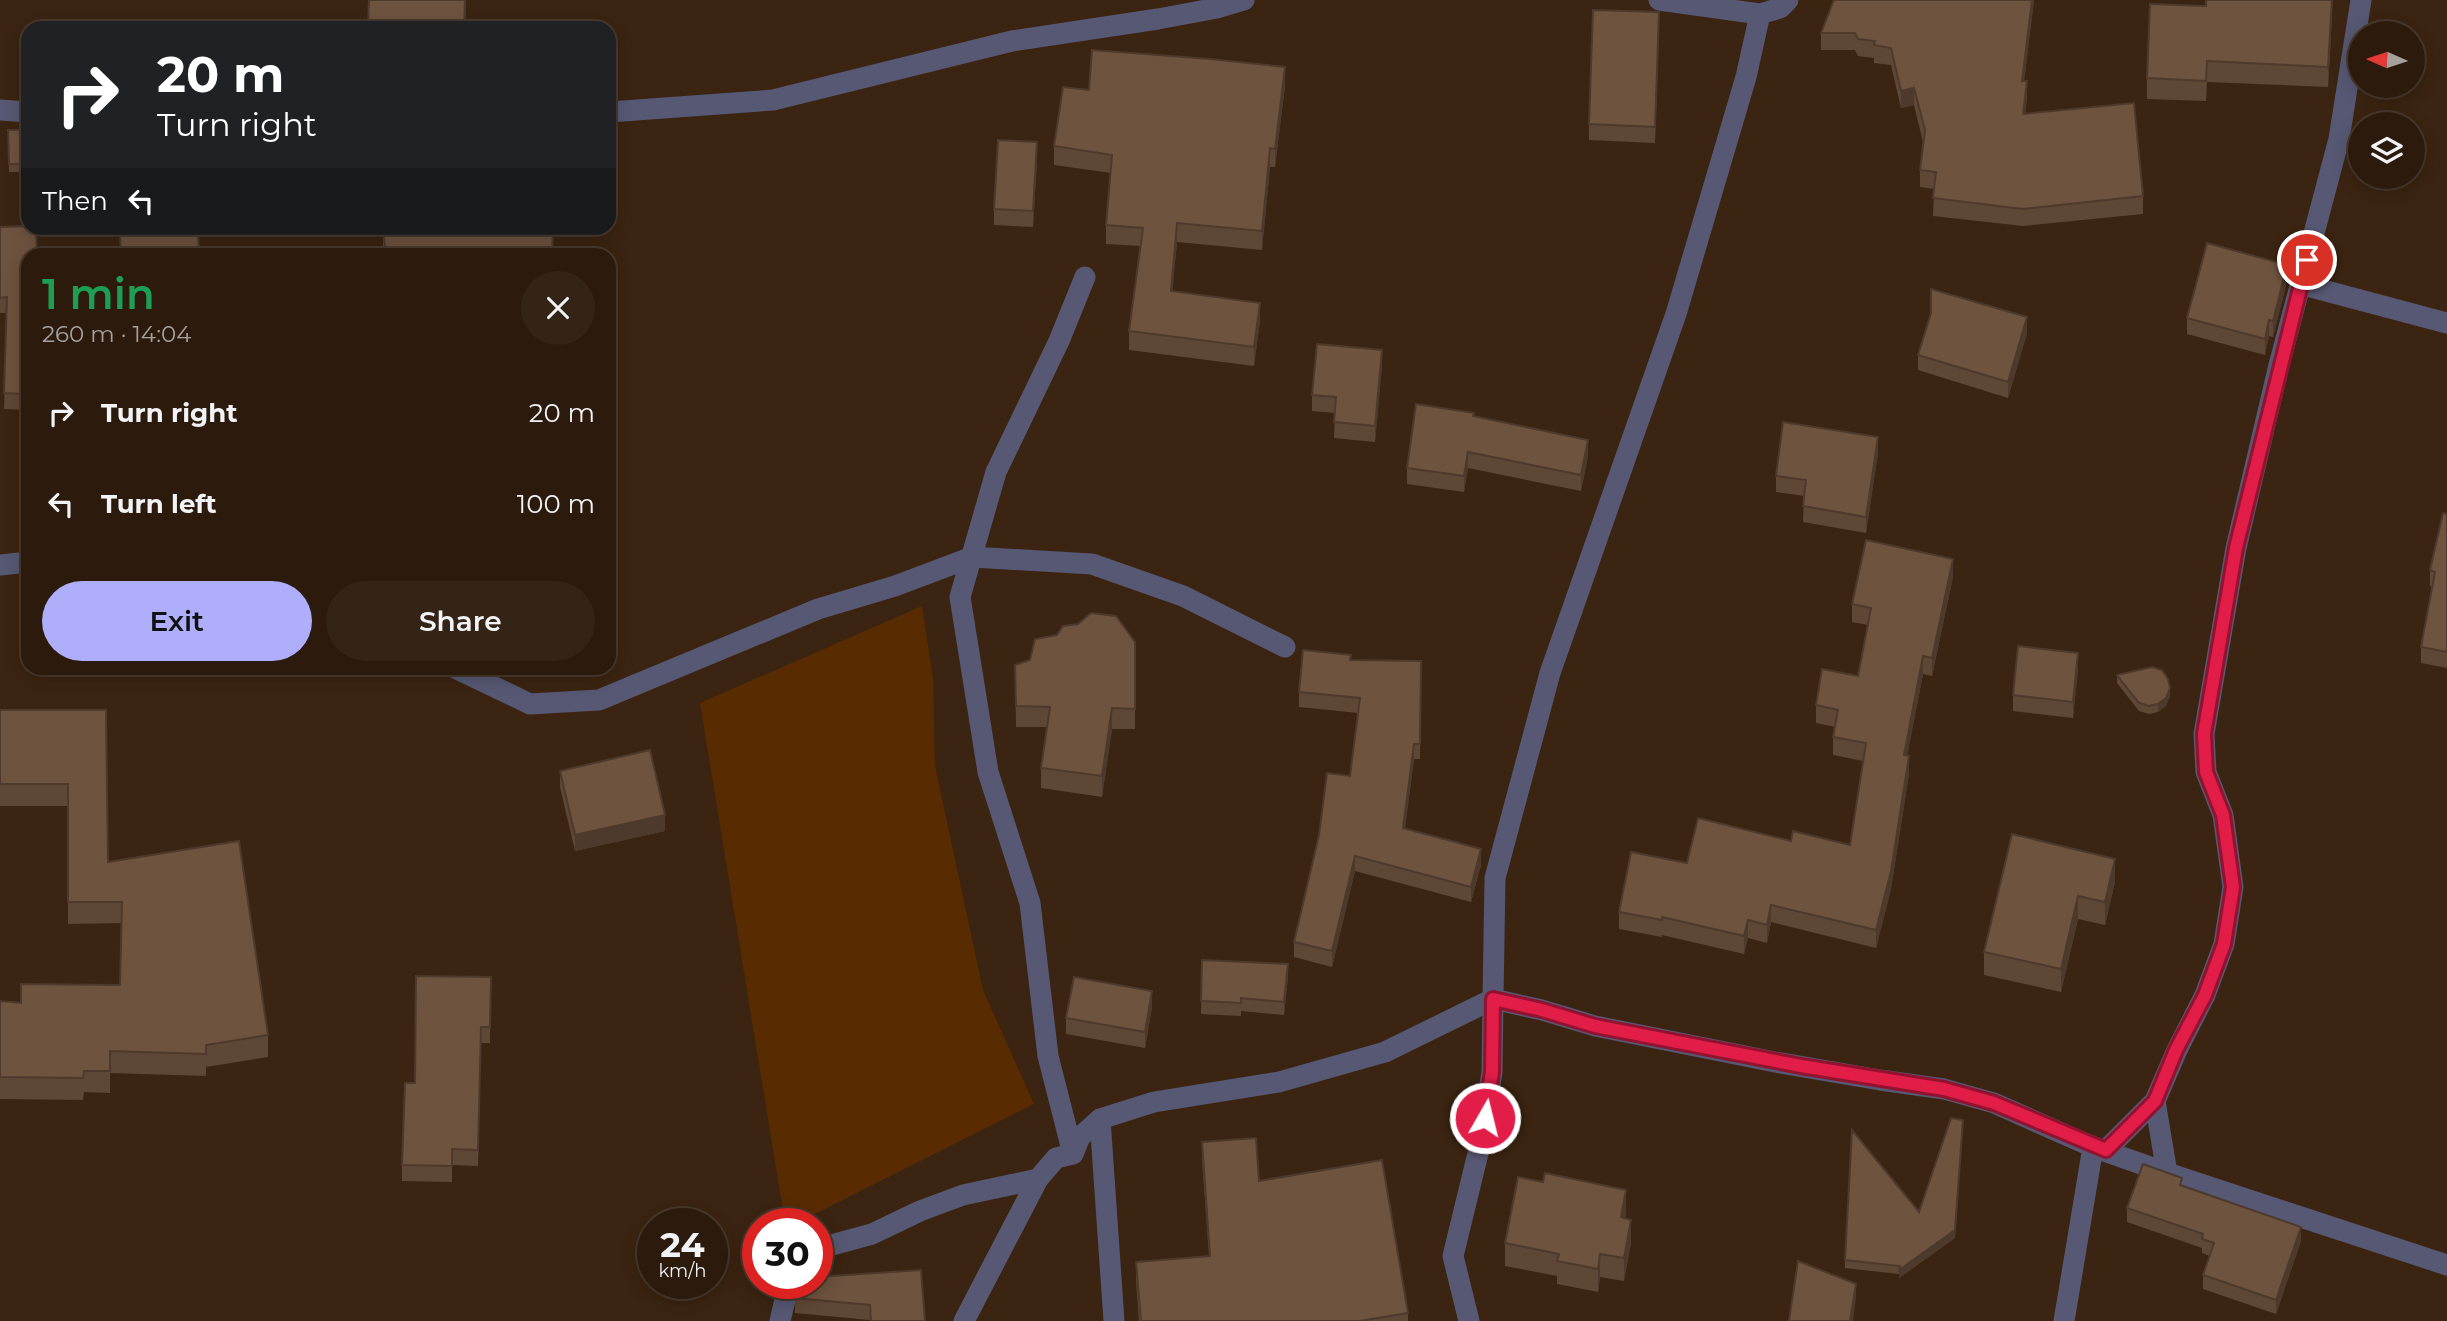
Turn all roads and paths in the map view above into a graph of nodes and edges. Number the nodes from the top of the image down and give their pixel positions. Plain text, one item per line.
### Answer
1 (1244, 0) edge
2 (1659, 0) edge
3 (1788, 0) edge
4 (2361, 0) edge
5 (1218, 4) edge
6 (1760, 14) junction
7 (0, 110) edge
8 (616, 111) edge
9 (21, 112) edge
10 (1085, 277) dead end
11 (2301, 284) junction
12 (2447, 323) edge
13 (972, 557) junction
14 (21, 563) edge
15 (0, 565) edge
16 (1285, 647) dead end
17 (470, 675) edge
18 (1493, 999) junction
19 (2155, 1101) junction
20 (1100, 1119) junction
21 (2100, 1149) junction
22 (1073, 1154) junction
23 (2167, 1173) junction
24 (1038, 1179) junction
25 (833, 1245) edge
26 (2447, 1265) edge
27 (785, 1299) edge
28 (780, 1321) edge
29 (964, 1321) edge
30 (1114, 1321) edge
31 (1469, 1321) edge
32 (2064, 1321) edge

1 - 5 street
2 - 6 street
3 - 6 street
4 - 11 street
5 - 8 street
6 - 18 street
7 - 9 street
10 - 13 street
11 - 12 street
11 - 19 street
13 - 16 street
13 - 17 street
13 - 22 street
14 - 15 street
18 - 20 street
18 - 21 street
18 - 31 street
19 - 21 street
19 - 23 street
20 - 22 street
20 - 30 street
21 - 23 street
21 - 32 street
22 - 24 street
23 - 26 street
24 - 25 street
24 - 29 street
27 - 28 street

